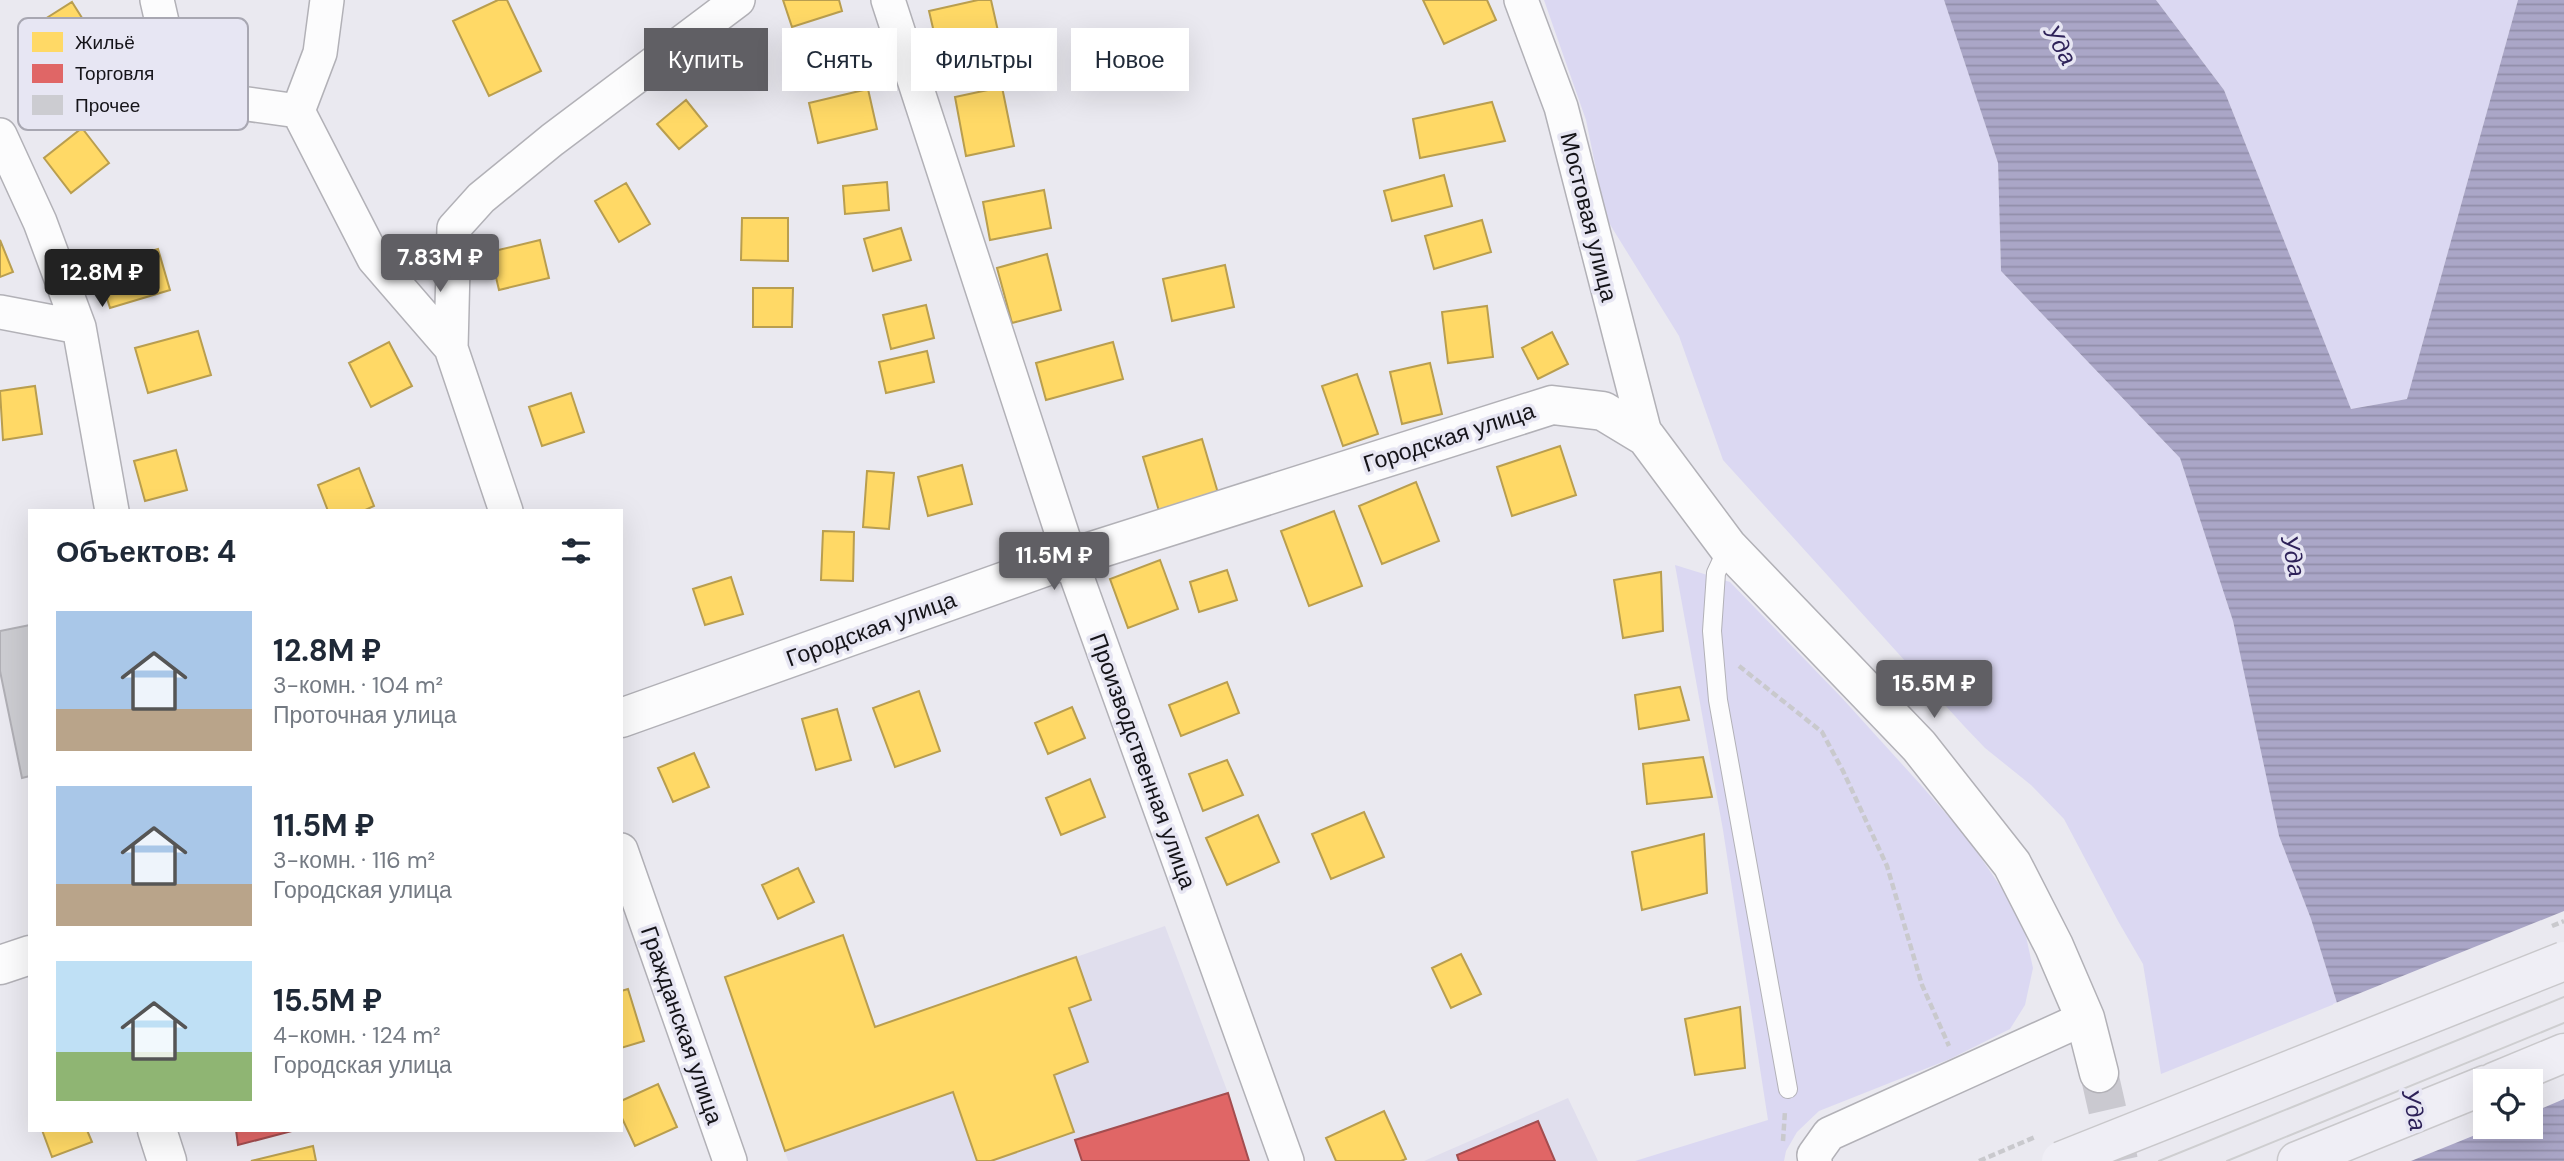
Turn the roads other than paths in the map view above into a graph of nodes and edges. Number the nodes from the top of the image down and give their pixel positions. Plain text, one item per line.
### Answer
1 (157, 0) edge
2 (327, 0) edge
3 (738, 0) edge
4 (888, 0) edge
5 (1521, 0) edge
6 (161, 18) edge
7 (248, 104) edge
8 (298, 111) junction
9 (0, 135) edge
10 (0, 312) edge
11 (79, 327) junction
12 (451, 348) junction
13 (1646, 437) junction
14 (112, 509) edge
15 (505, 509) edge
16 (1728, 547) junction
17 (1070, 558) junction
18 (623, 717) edge
19 (623, 856) edge
20 (28, 956) edge
21 (2564, 961) edge
22 (0, 965) edge
23 (2085, 1018) junction
24 (2564, 1053) edge
25 (2525, 1069) edge
26 (2099, 1073) tunnel mouth
27 (1788, 1089) road end
28 (2473, 1090) edge
29 (158, 1132) edge
30 (167, 1161) edge
31 (730, 1161) edge
32 (1287, 1161) edge
33 (1815, 1161) edge
34 (2061, 1161) edge
35 (2297, 1161) edge

1 - 6 street
2 - 8 street
3 - 12 street
4 - 17 street, Производственная улица
5 - 13 street, Мостовая улица
7 - 8 street
8 - 12 street
9 - 11 street
10 - 11 street
11 - 14 street
12 - 15 street
13 - 16 street, Городская улица
13 - 17 street, Городская улица
16 - 23 street, Городская улица
16 - 27 lane
17 - 18 street, Городская улица
17 - 32 street, Производственная улица
19 - 31 street, Гражданская улица
20 - 22 street
21 - 34 main road, bridge
23 - 26 street, Городская улица
23 - 33 street
24 - 25 main road
28 - 35 main road
29 - 30 street

